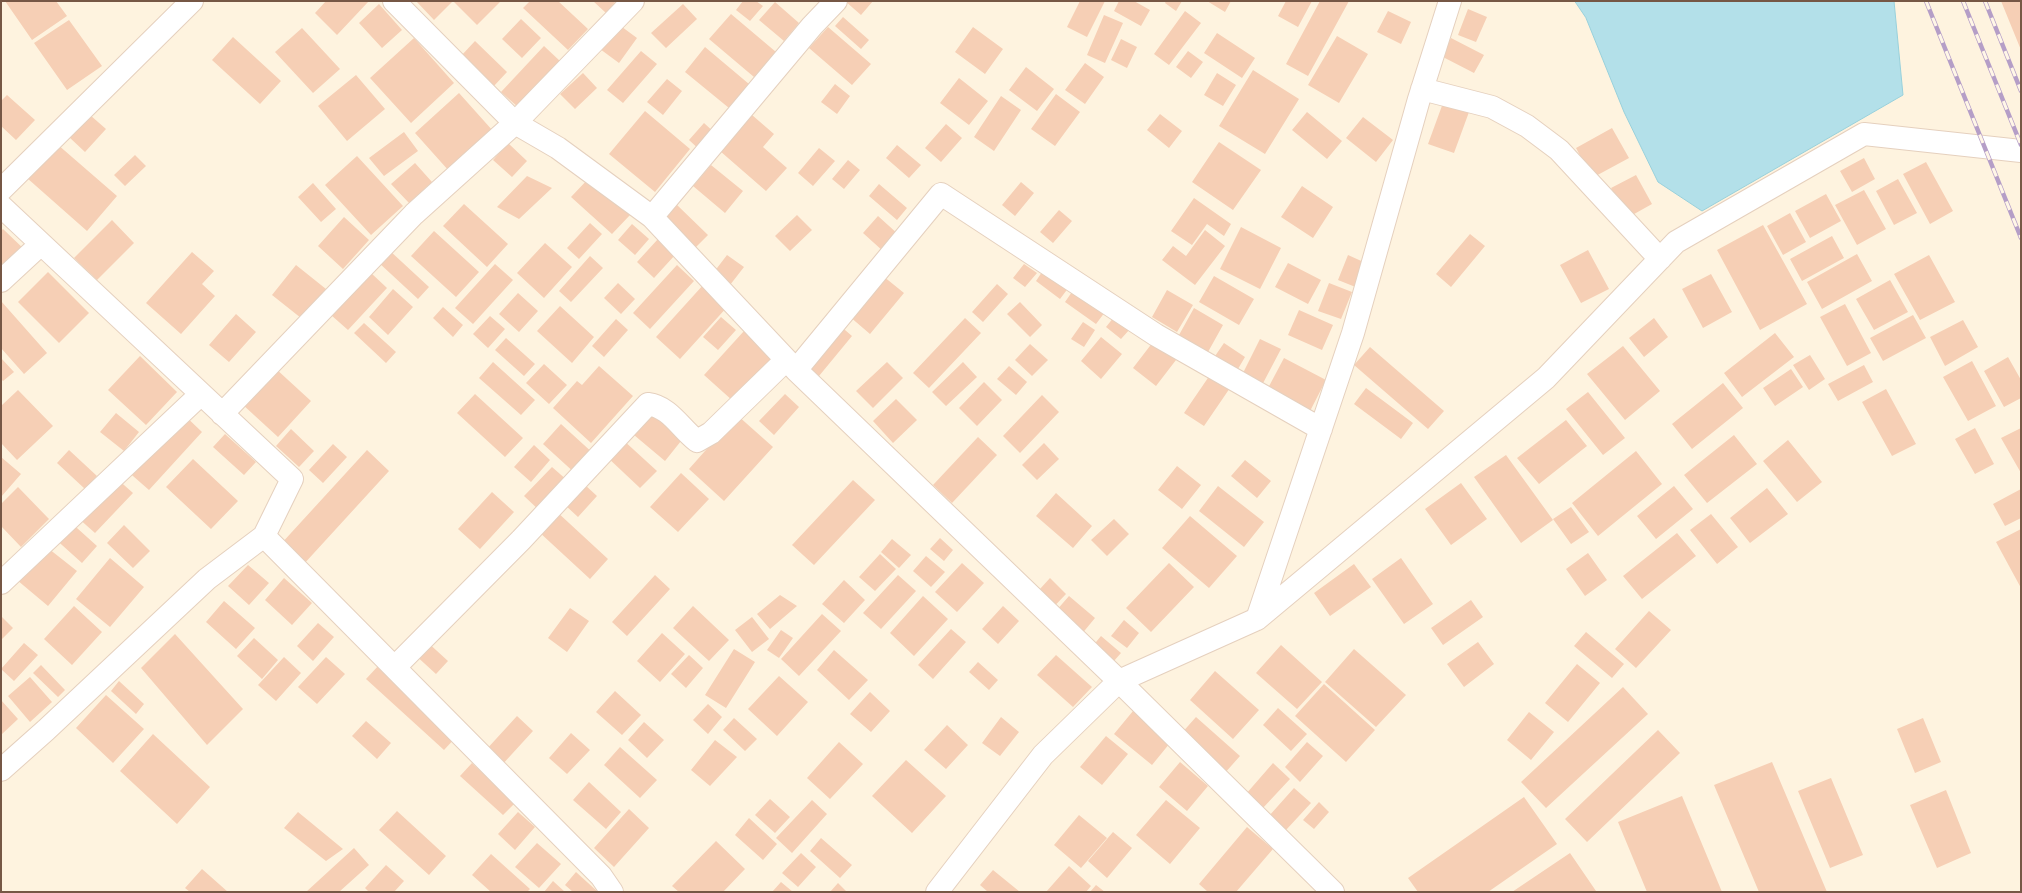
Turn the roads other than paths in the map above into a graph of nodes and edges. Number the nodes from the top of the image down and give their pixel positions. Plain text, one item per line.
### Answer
1 (192, 1) edge
2 (394, 1) edge
3 (633, 1) edge
4 (836, 1) edge
5 (1443, 4) edge
6 (1422, 89) junction
7 (516, 122) junction
8 (2021, 151) edge
9 (1, 190) edge
10 (1, 206) edge
11 (652, 217) junction
12 (41, 244) junction
13 (1660, 259) junction
14 (1, 281) edge
15 (791, 365) junction
16 (201, 394) junction
17 (222, 414) junction
18 (1321, 429) junction
19 (264, 536) junction
20 (1, 583) edge
21 (1257, 619) junction
22 (395, 668) junction
23 (1119, 682) junction
24 (1, 770) edge
25 (612, 892) edge
26 (937, 892) edge
27 (1333, 892) edge

1 - 9 street
2 - 7 street
3 - 7 street
4 - 11 street
5 - 6 street
6 - 13 street
6 - 18 street
7 - 11 street
7 - 17 street
8 - 13 street
10 - 12 street
11 - 15 street
12 - 14 street
12 - 16 street
13 - 21 street
15 - 18 street
15 - 22 street
15 - 23 street
16 - 17 street
16 - 20 street
17 - 19 street
18 - 21 street
19 - 22 street
19 - 24 street
21 - 23 street
22 - 25 street
23 - 26 street
23 - 27 street

